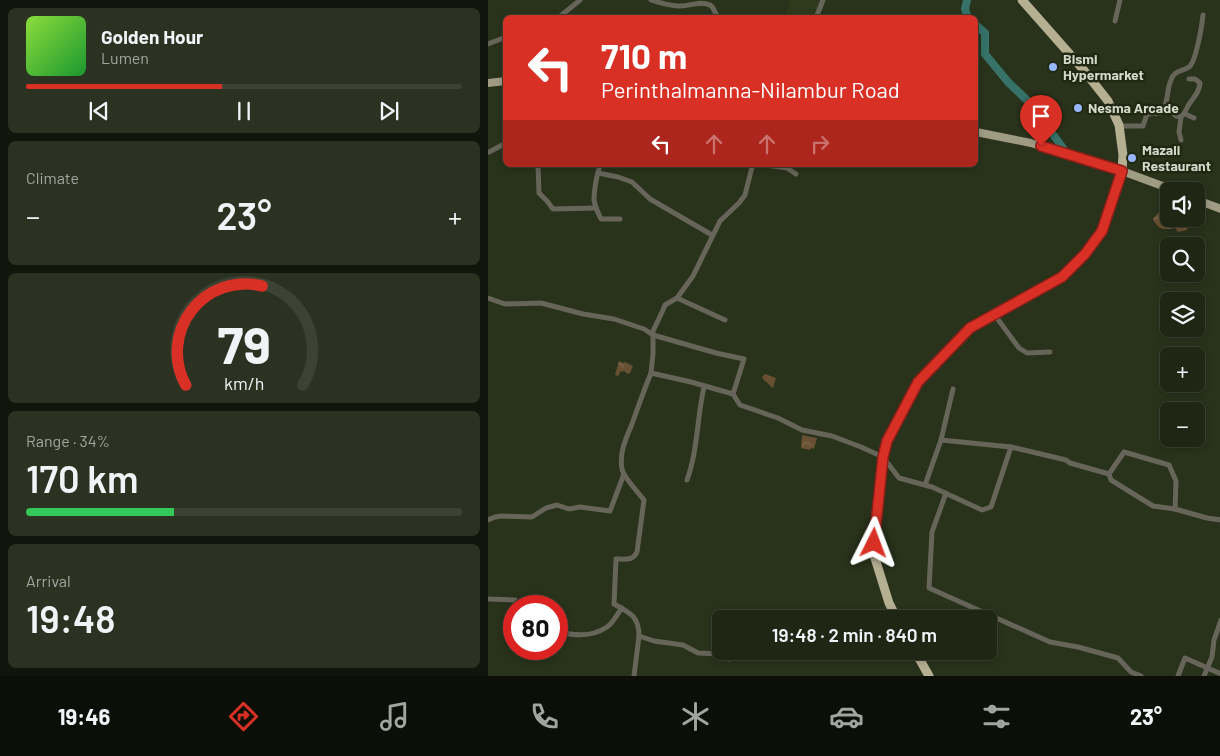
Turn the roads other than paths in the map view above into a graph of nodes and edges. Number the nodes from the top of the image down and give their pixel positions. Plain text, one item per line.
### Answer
1 (580, 0) edge
2 (652, 0) edge
3 (823, 0) edge
4 (1022, 0) edge
5 (1120, 0) edge
6 (668, 2) edge
7 (562, 15) edge
8 (715, 15) edge
9 (817, 15) edge
10 (1203, 15) dead end
11 (1115, 21) dead end
12 (503, 38) edge
13 (488, 44) edge
14 (1189, 79) dead end
15 (503, 81) edge
16 (488, 83) edge
17 (1165, 109) junction
18 (1183, 115) junction
19 (1194, 118) dead end
20 (1119, 126) junction
21 (978, 132) edge
22 (1181, 140) dead end
23 (503, 145) edge
24 (490, 152) dead end
25 (538, 167) edge
26 (600, 167) edge
27 (752, 167) edge
28 (780, 167) edge
29 (1122, 171) junction
30 (598, 173) junction
31 (796, 174) dead end
32 (1160, 185) edge
33 (1205, 203) edge
34 (596, 208) junction
35 (1220, 209) edge
36 (620, 219) dead end
37 (712, 234) junction
38 (488, 298) edge
39 (677, 298) junction
40 (994, 314) junction
41 (725, 320) dead end
42 (653, 335) junction
43 (1050, 352) dead end
44 (651, 373) junction
45 (704, 386) junction
46 (953, 390) dead end
47 (733, 394) junction
48 (941, 440) junction
49 (1011, 447) junction
50 (883, 457) junction
51 (624, 474) junction
52 (1109, 474) junction
53 (687, 480) dead end
54 (925, 485) junction
55 (946, 493) junction
56 (1175, 509) junction
57 (488, 520) edge
58 (1220, 520) edge
59 (488, 600) edge
60 (503, 600) edge
61 (622, 608) junction
62 (892, 610) edge
63 (1220, 620) edge
64 (568, 634) edge
65 (639, 636) junction
66 (712, 654) edge
67 (920, 660) edge
68 (1207, 668) junction
69 (1220, 674) edge
70 (634, 676) edge
71 (930, 676) edge
72 (1141, 676) edge
73 (1178, 676) edge
74 (1204, 676) edge

1 - 7 street
2 - 6 street
3 - 9 street
4 - 20 highway
5 - 11 street
6 - 8 street
10 - 17 street
12 - 13 street
14 - 18 street
15 - 16 main road
17 - 18 street
17 - 20 street
18 - 19 street
18 - 22 street
20 - 29 highway
21 - 29 main road
23 - 24 street
25 - 34 street
26 - 30 street
27 - 37 street
28 - 31 street
29 - 32 main road
29 - 40 highway
30 - 34 street
30 - 37 street
33 - 35 main road
34 - 36 street
37 - 39 street
38 - 42 street
39 - 41 street
39 - 42 street
40 - 43 street
40 - 50 highway
42 - 44 street
42 - 47 street
44 - 45 street
44 - 51 street
45 - 47 street
45 - 53 street
46 - 48 street
47 - 50 street
48 - 49 street
48 - 54 street
49 - 52 street
49 - 55 street
50 - 54 street
50 - 62 highway
51 - 57 street
51 - 61 street
52 - 56 street
52 - 56 street
54 - 55 street
55 - 72 street
56 - 58 street
59 - 60 street
61 - 64 street
61 - 65 street
63 - 68 street
65 - 66 street
65 - 70 street
67 - 71 highway
68 - 69 street
68 - 73 street
68 - 74 street

